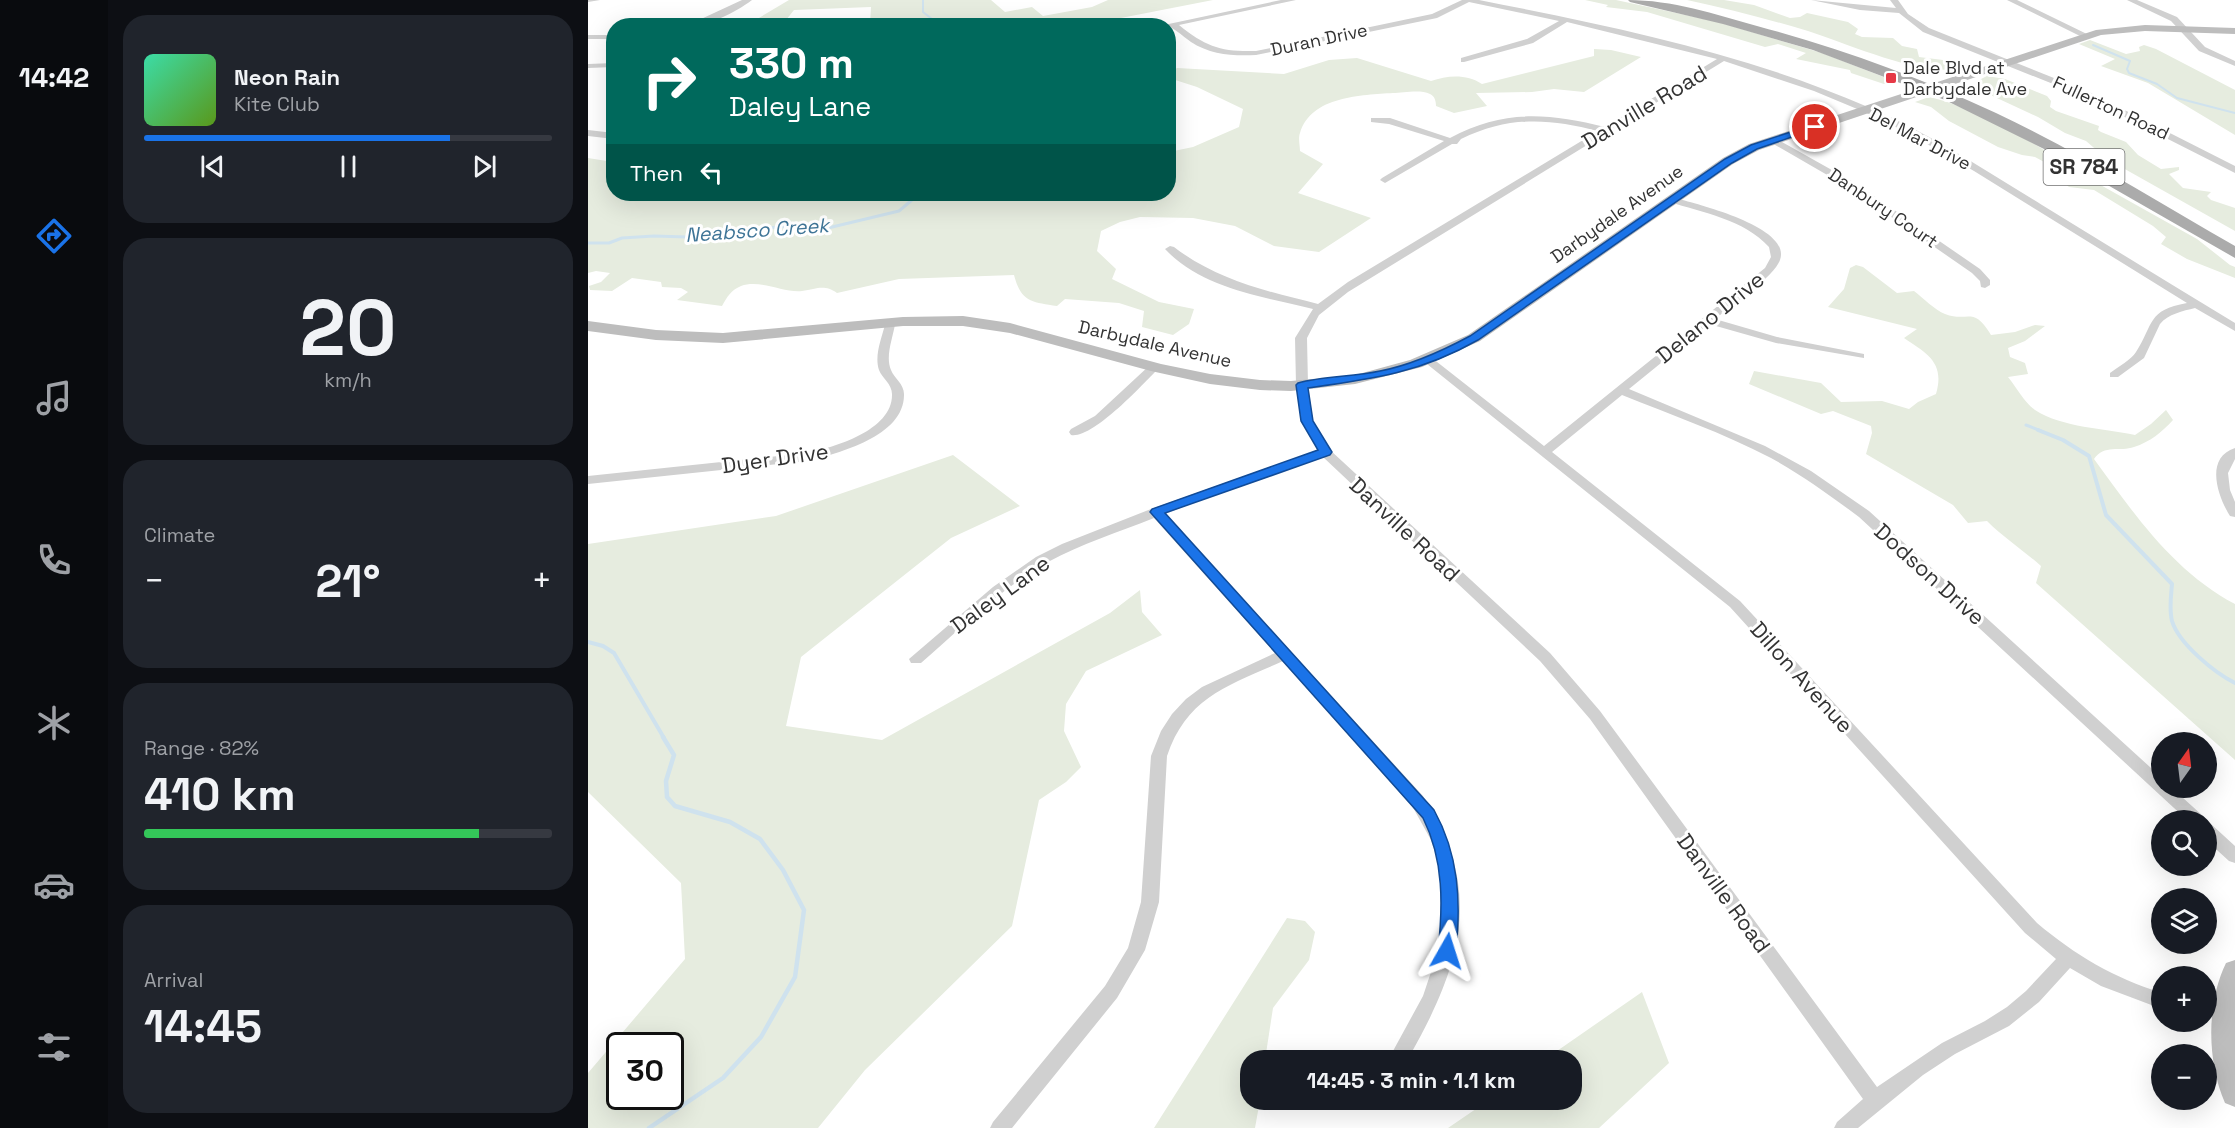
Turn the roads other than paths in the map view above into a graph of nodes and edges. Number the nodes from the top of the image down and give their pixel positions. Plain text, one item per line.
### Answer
1 (588, 0) edge
2 (596, 0) edge
3 (748, 0) edge
4 (1292, 0) edge
5 (1468, 0) edge
6 (1634, 0) edge
7 (1668, 0) edge
8 (1815, 0) edge
9 (1894, 0) edge
10 (2011, 0) edge
11 (2131, 0) edge
12 (1900, 11) junction
13 (711, 18) edge
14 (1566, 20) junction
15 (1176, 24) edge
16 (2183, 28) junction
17 (1176, 30) edge
18 (2235, 31) edge
19 (2087, 36) junction
20 (588, 37) edge
21 (606, 37) edge
22 (1724, 58) junction
23 (1464, 60) dead end
24 (2008, 62) junction
25 (2235, 64) edge
26 (606, 65) edge
27 (588, 66) edge
28 (1936, 86) junction
29 (1866, 110) junction
30 (1374, 120) dead end
31 (1607, 130) junction
32 (588, 132) edge
33 (606, 135) edge
34 (1773, 140) junction
35 (1454, 142) junction
36 (2235, 170) edge
37 (1385, 180) dead end
38 (1672, 200) junction
39 (2235, 239) edge
40 (1170, 249) dead end
41 (2235, 253) edge
42 (1985, 285) dead end
43 (2196, 305) junction
44 (1319, 307) junction
45 (1706, 320) junction
46 (890, 324) junction
47 (588, 326) edge
48 (2235, 328) edge
49 (1860, 356) dead end
50 (1428, 360) junction
51 (1154, 367) junction
52 (2114, 375) dead end
53 (1302, 385) junction
54 (1621, 390) junction
55 (1075, 432) dead end
56 (1325, 452) junction
57 (1544, 452) junction
58 (2235, 452) edge
59 (588, 480) edge
60 (1156, 512) junction
61 (2235, 513) edge
62 (1285, 654) junction
63 (916, 658) dead end
64 (2186, 810) edge
65 (2217, 840) edge
66 (2235, 856) edge
67 (2067, 959) junction
68 (2235, 971) edge
69 (2151, 997) edge
70 (2217, 1017) edge
71 (2217, 1022) edge
72 (1403, 1050) edge
73 (2235, 1094) edge
74 (1875, 1100) junction
75 (1000, 1128) edge
76 (1844, 1128) edge

1 - 2 street
3 - 13 street
4 - 15 street
5 - 14 street, Del Mar Drive
5 - 17 street, Duran Drive
6 - 28 main road, SR 784
7 - 28 main road, SR 784
8 - 12 street
9 - 12 street, Fullerton Road
10 - 19 street
11 - 16 street
12 - 24 street, Fullerton Road
14 - 22 street, Del Mar Drive
14 - 23 street
16 - 18 street, Darbydale Avenue
16 - 19 street, Darbydale Avenue
16 - 25 street
19 - 24 street, Darbydale Avenue
20 - 21 street
22 - 29 street, Del Mar Drive
22 - 31 street, Danville Road
24 - 28 street, Darbydale Avenue
24 - 36 street, Fullerton Road
26 - 27 street
28 - 29 street, Darbydale Avenue
28 - 39 main road, SR 784
28 - 41 main road, SR 784
29 - 34 street, Darbydale Avenue
29 - 43 street, Del Mar Drive
30 - 35 street
31 - 35 street
31 - 44 street, Danville Road
32 - 33 street
34 - 38 street, Darbydale Avenue
34 - 42 street, Danbury Court
35 - 37 street
38 - 45 street, Delano Drive
38 - 50 street, Darbydale Avenue
40 - 44 street
43 - 48 street, Del Mar Drive
43 - 52 street
44 - 53 street, Danville Road
45 - 49 street
45 - 54 street, Delano Drive
46 - 47 street, Darbydale Avenue
46 - 51 street, Darbydale Avenue
46 - 59 street, Dyer Drive
50 - 53 street, Darbydale Avenue
50 - 57 street, Dillon Avenue
51 - 53 street, Darbydale Avenue
51 - 55 street
53 - 56 street, Danville Road
54 - 57 street, Delano Drive
54 - 64 street, Dodson Drive
56 - 60 street, Daley Lane
56 - 74 street, Danville Road
57 - 67 street, Dillon Avenue
58 - 61 street
60 - 62 street
60 - 63 street, Daley Lane
62 - 72 street
62 - 75 street
65 - 66 street
67 - 69 street, Dillon Avenue
67 - 74 street
68 - 70 street
71 - 73 street
74 - 76 street

